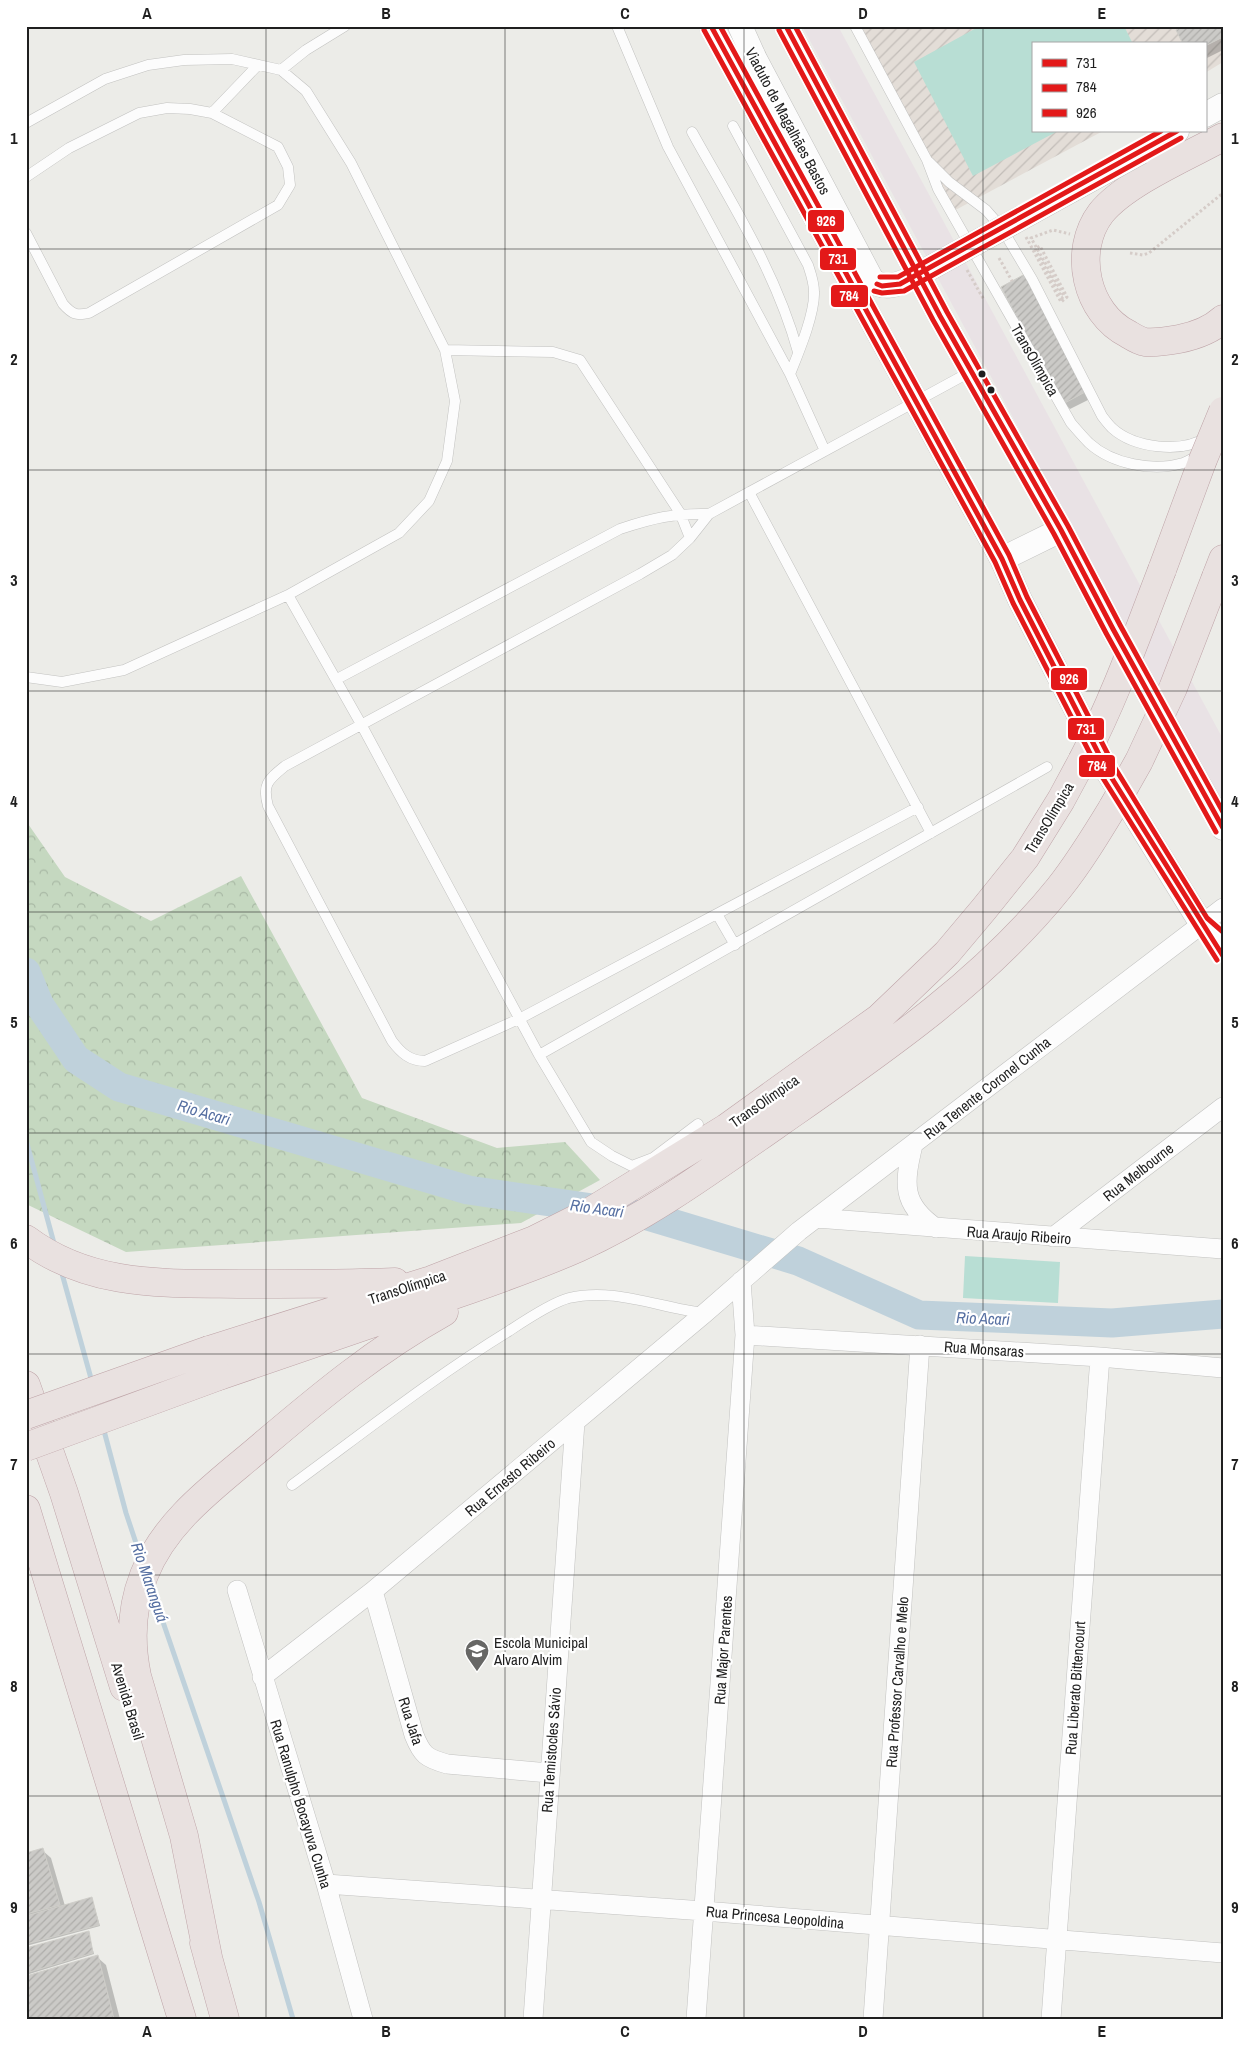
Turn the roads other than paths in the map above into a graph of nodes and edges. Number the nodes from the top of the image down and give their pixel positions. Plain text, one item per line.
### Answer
1 (345, 26) edge
2 (617, 26) edge
3 (712, 26) edge
4 (740, 26) edge
5 (786, 26) edge
6 (855, 26) edge
7 (258, 65) junction
8 (281, 70) junction
9 (1223, 105) edge
10 (212, 113) junction
11 (1206, 114) edge
12 (26, 123) edge
13 (733, 126) dead end
14 (692, 132) dead end
15 (1175, 132) edge
16 (1223, 137) edge
17 (927, 160) junction
18 (26, 177) edge
19 (26, 233) edge
20 (1223, 319) edge
21 (445, 350) junction
22 (798, 353) junction
23 (970, 372) junction
24 (790, 374) junction
25 (916, 401) junction
26 (1223, 411) edge
27 (1223, 427) edge
28 (1223, 437) edge
29 (825, 451) junction
30 (749, 492) junction
31 (680, 513) junction
32 (709, 514) junction
33 (1061, 530) junction
34 (690, 538) junction
35 (1002, 559) junction
36 (1219, 568) edge
37 (288, 595) junction
38 (26, 678) edge
39 (337, 679) junction
40 (361, 724) junction
41 (1047, 767) dead end
42 (918, 807) junction
43 (1223, 828) edge
44 (931, 833) junction
45 (1223, 908) edge
46 (717, 914) junction
47 (1201, 923) junction
48 (1223, 942) edge
49 (735, 945) junction
50 (1223, 956) edge
51 (521, 1018) junction
52 (540, 1055) junction
53 (1223, 1107) edge
54 (698, 1124) dead end
55 (913, 1145) junction
56 (816, 1218) junction
57 (936, 1228) junction
58 (1053, 1237) junction
59 (26, 1240) edge
60 (1223, 1249) edge
61 (532, 1267) junction
62 (747, 1276) junction
63 (431, 1280) junction
64 (705, 1313) junction
65 (745, 1335) junction
66 (920, 1345) junction
67 (1100, 1357) junction
68 (1223, 1368) edge
69 (26, 1385) edge
70 (26, 1415) edge
71 (575, 1422) junction
72 (26, 1447) edge
73 (292, 1485) dead end
74 (26, 1509) edge
75 (237, 1590) dead end
76 (373, 1591) junction
77 (262, 1677) junction
78 (549, 1773) junction
79 (326, 1884) junction
80 (542, 1901) junction
81 (704, 1911) junction
82 (880, 1926) junction
83 (1056, 1940) junction
84 (1223, 1952) edge
85 (209, 1962) junction
86 (182, 2019) edge
87 (225, 2019) edge
88 (363, 2019) edge
89 (533, 2019) edge
90 (696, 2019) edge
91 (873, 2019) edge
92 (1051, 2019) edge

1 - 8 lane
2 - 24 lane
3 - 25 street
4 - 15 street, Viaduto de Magalhães Bastos, bridge
5 - 23 street
6 - 17 lane, TransOlímpica
7 - 8 lane
7 - 10 lane
7 - 12 lane
8 - 21 lane
9 - 11 street
10 - 18 lane
10 - 19 lane
13 - 22 lane
14 - 22 lane
16 - 20 highway
17 - 27 lane, TransOlímpica
17 - 28 lane, TransOlímpica
21 - 31 lane
21 - 37 lane
22 - 24 lane
23 - 25 lane
23 - 33 street
24 - 29 lane
25 - 29 lane
25 - 35 street
26 - 63 highway, TransOlímpica, bridge
29 - 30 lane
30 - 32 lane
30 - 42 lane
31 - 32 lane
31 - 34 lane
31 - 39 lane
32 - 34 lane
33 - 35 street
33 - 43 street
34 - 40 lane
35 - 47 street
36 - 61 highway, TransOlímpica, bridge
37 - 38 lane
37 - 39 lane
39 - 40 lane
40 - 51 lane
40 - 51 lane
41 - 44 lane
42 - 44 lane
42 - 46 lane
44 - 49 lane
45 - 47 street, Rua Tenente Coronel Cunha
46 - 49 lane
46 - 51 lane
47 - 48 street
47 - 50 street
47 - 55 street, Rua Tenente Coronel Cunha
49 - 52 lane
51 - 52 lane
52 - 54 lane
53 - 58 street, Rua Melbourne
55 - 56 street, Rua Tenente Coronel Cunha
55 - 57 street
56 - 57 street, Rua Araujo Ribeiro
56 - 62 street, Rua Tenente Coronel Cunha
57 - 58 street, Rua Araujo Ribeiro
58 - 60 street, Rua Araujo Ribeiro
59 - 63 highway
61 - 72 highway, TransOlímpica, bridge
61 - 85 highway
62 - 64 street, Rua Ernesto Ribeiro
62 - 65 street, Rua Major Parentes
63 - 70 highway, TransOlímpica, bridge
64 - 71 street, Rua Ernesto Ribeiro
64 - 73 lane
65 - 66 street, Rua Monsaras
65 - 81 street, Rua Major Parentes
66 - 67 street, Rua Monsaras
66 - 82 street, Rua Professor Carvalho e Melo
67 - 68 street, Rua Monsaras
67 - 83 street, Rua Liberato Bittencourt
69 - 85 highway, Avenida Brasil
71 - 76 street, Rua Ernesto Ribeiro
71 - 78 street, Rua Temistocles Sávio
74 - 86 highway
75 - 77 street, Rua Ranulpho Bocayuva Cunha
76 - 77 street, Rua Ernesto Ribeiro
76 - 78 street, Rua Jafa
77 - 79 street, Rua Ranulpho Bocayuva Cunha
78 - 80 street, Rua Temistocles Sávio
79 - 80 street, Rua Princesa Leopoldina
79 - 88 street, Rua Ranulpho Bocayuva Cunha
80 - 81 street, Rua Princesa Leopoldina
80 - 89 street, Rua Temistocles Sávio
81 - 82 street, Rua Princesa Leopoldina
81 - 90 street, Rua Major Parentes
82 - 83 street, Rua Princesa Leopoldina
82 - 91 street, Rua Professor Carvalho e Melo
83 - 84 street, Rua Princesa Leopoldina
83 - 92 street, Rua Liberato Bittencourt
85 - 87 highway, Avenida Brasil

